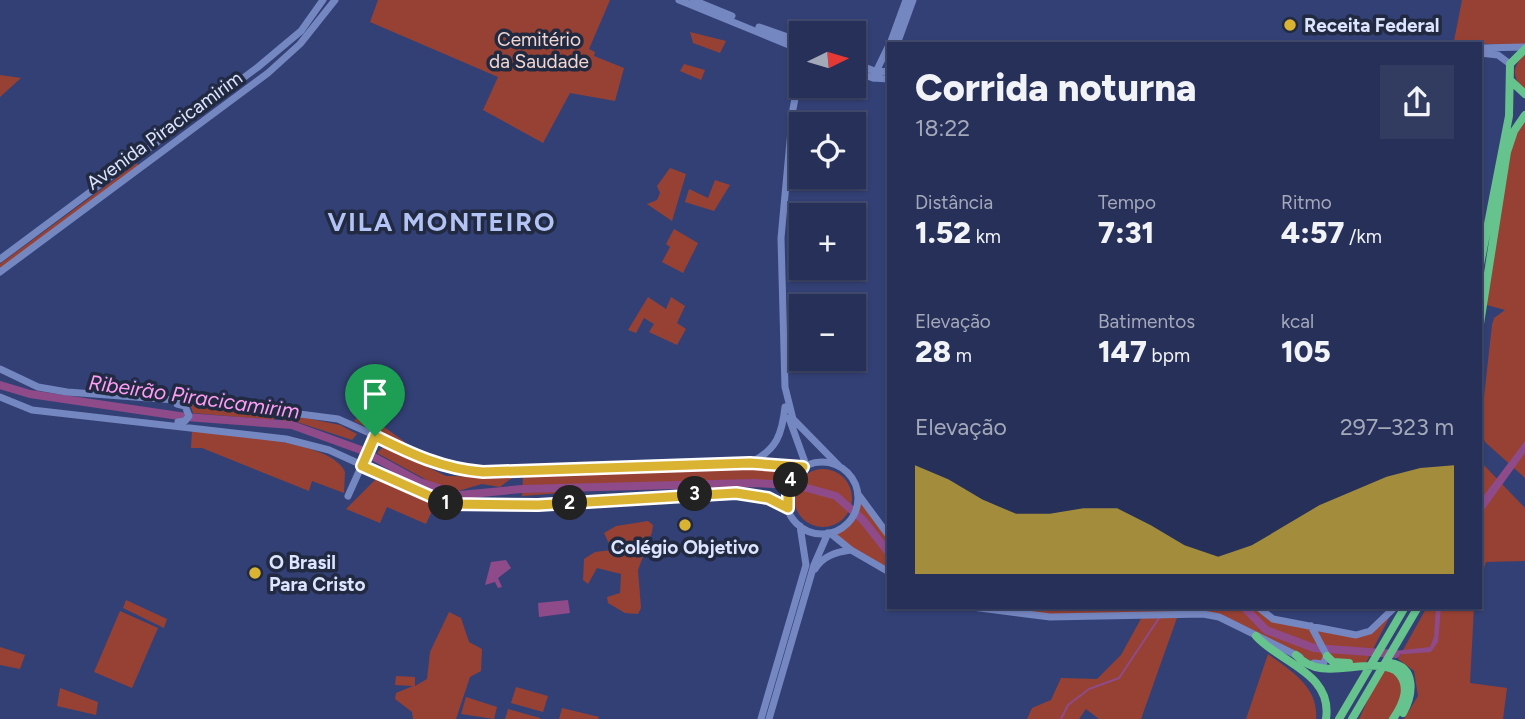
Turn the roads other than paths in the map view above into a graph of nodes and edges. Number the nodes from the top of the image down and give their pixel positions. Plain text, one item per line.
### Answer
1 (323, 0) edge
2 (335, 0) edge
3 (679, 0) edge
4 (693, 0) edge
5 (906, 0) edge
6 (913, 0) edge
7 (316, 25) junction
8 (306, 26) junction
9 (308, 36) junction
10 (789, 42) edge
11 (890, 42) edge
12 (898, 42) edge
13 (789, 43) edge
14 (1482, 48) edge
15 (1525, 48) edge
16 (887, 49) edge
17 (1482, 54) edge
18 (1510, 64) junction
19 (866, 70) edge
20 (866, 73) edge
21 (887, 73) edge
22 (875, 75) junction
23 (1511, 81) junction
24 (1525, 94) edge
25 (213, 98) junction
26 (795, 98) edge
27 (795, 98) edge
28 (1525, 108) edge
29 (215, 112) junction
30 (1525, 115) edge
31 (1507, 152) junction
32 (139, 158) junction
33 (144, 166) junction
34 (1482, 255) edge
35 (0, 259) edge
36 (0, 272) edge
37 (1482, 311) edge
38 (0, 369) edge
39 (0, 397) edge
40 (159, 401) junction
41 (785, 407) junction
42 (153, 423) junction
43 (375, 436) junction
44 (363, 463) junction
45 (750, 463) junction
46 (804, 466) junction
47 (839, 466) junction
48 (858, 493) junction
49 (348, 496) dead end
50 (788, 508) junction
51 (800, 526) junction
52 (829, 533) junction
53 (887, 533) edge
54 (851, 550) junction
55 (887, 571) edge
56 (811, 576) junction
57 (988, 609) edge
58 (1260, 609) edge
59 (1393, 609) edge
60 (1404, 609) edge
61 (1418, 609) edge
62 (1311, 626) junction
63 (1256, 636) junction
64 (1326, 654) junction
65 (1296, 655) junction
66 (1376, 678) junction
67 (761, 719) edge
68 (769, 719) edge
69 (1326, 719) edge
70 (1339, 719) edge
71 (1352, 719) edge
72 (1359, 719) edge
73 (1393, 719) edge
74 (1399, 719) edge

1 - 7 main road
1 - 8 main road, Avenida Piracicamirim
2 - 7 main road, Avenida Piracicamirim
3 - 13 main road
4 - 10 main road
5 - 11 main road
6 - 12 main road
7 - 9 main road, Avenida Piracicamirim
8 - 9 main road
8 - 25 main road, Avenida Piracicamirim
9 - 29 main road, Avenida Piracicamirim
14 - 15 main road
15 - 18 highway
16 - 22 main road
17 - 18 main road
18 - 23 highway
19 - 22 main road
20 - 22 main road
21 - 22 main road
23 - 24 highway
23 - 34 highway
25 - 29 main road
25 - 32 main road, Avenida Piracicamirim
26 - 41 main road
27 - 47 main road
28 - 31 highway
29 - 33 main road, Avenida Piracicamirim
30 - 31 highway
31 - 37 highway
32 - 33 main road
32 - 35 main road, Avenida Piracicamirim
33 - 36 main road, Avenida Piracicamirim
38 - 40 main road
39 - 42 main road
40 - 42 main road
40 - 43 main road
41 - 45 main road
41 - 46 main road
42 - 44 main road
43 - 44 main road
43 - 45 main road
44 - 49 main road
44 - 50 main road
45 - 46 main road
46 - 47 main road
46 - 50 main road
47 - 48 main road
48 - 52 main road
48 - 53 main road
50 - 51 main road
51 - 52 main road
51 - 67 main road
52 - 54 main road
52 - 56 main road
54 - 55 main road
54 - 56 main road
56 - 68 main road
57 - 63 main road
58 - 62 main road
59 - 62 main road
60 - 70 highway
61 - 66 highway
62 - 64 main road
63 - 65 main road
63 - 69 highway
64 - 65 main road
64 - 74 highway
65 - 73 highway
66 - 71 highway
66 - 72 highway

